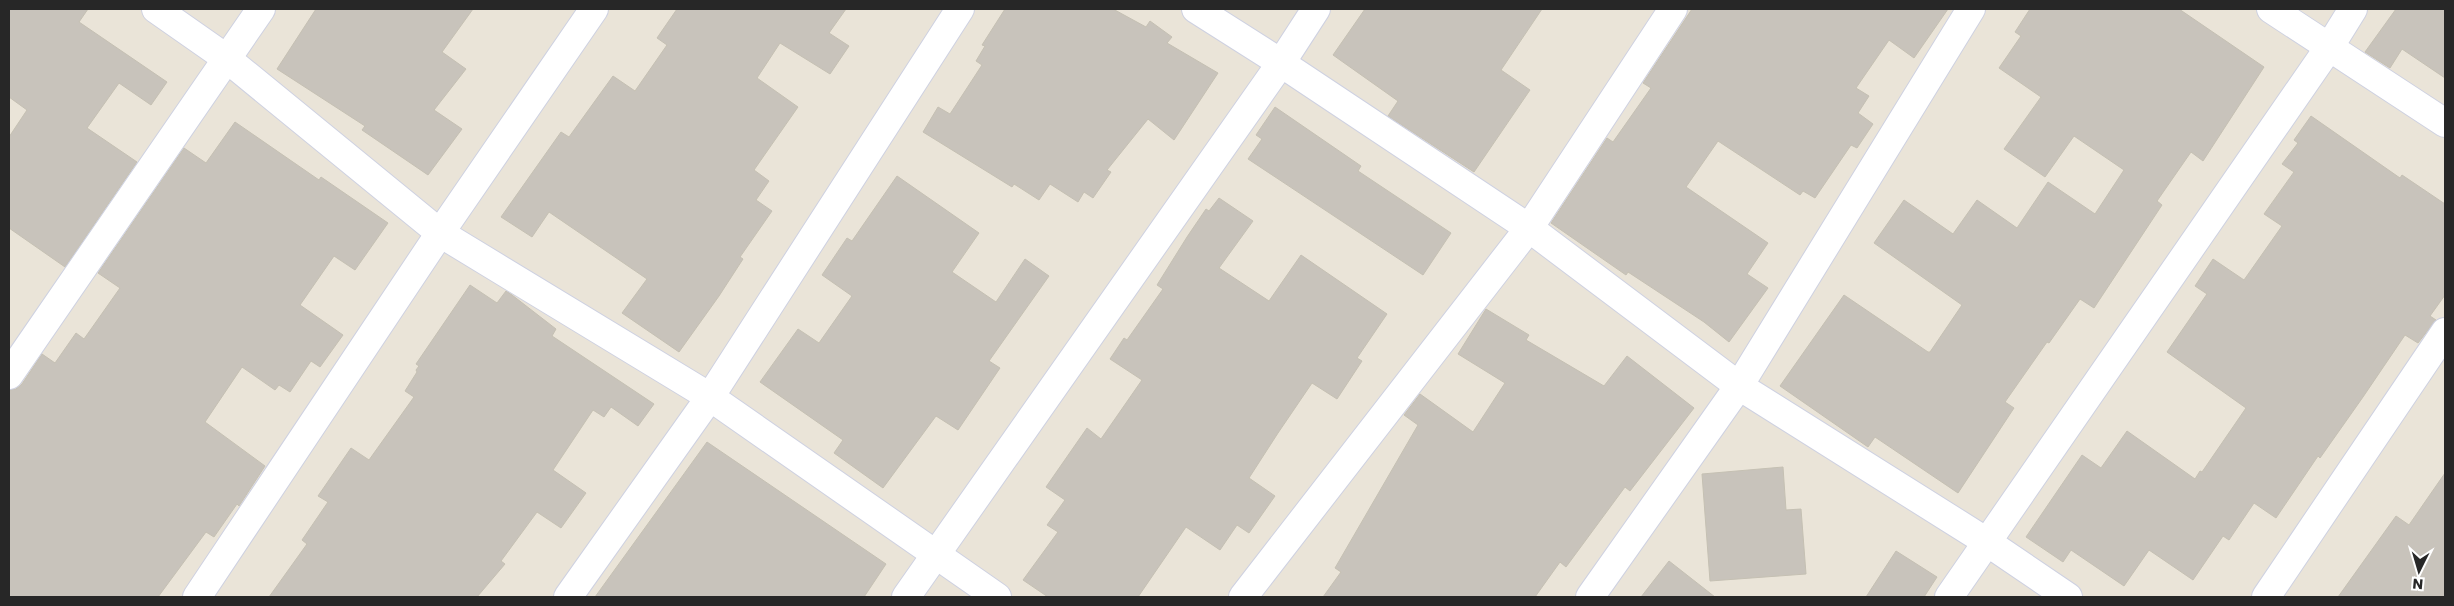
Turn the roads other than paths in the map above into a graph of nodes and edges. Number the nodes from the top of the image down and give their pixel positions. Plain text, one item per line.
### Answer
1 (156, 9) edge
2 (261, 9) edge
3 (594, 9) edge
4 (960, 9) edge
5 (1196, 9) edge
6 (1316, 9) edge
7 (1673, 9) edge
8 (1971, 9) edge
9 (2271, 9) edge
10 (2353, 9) edge
11 (2330, 46) junction
12 (226, 58) junction
13 (1281, 63) junction
14 (2445, 123) edge
15 (1529, 228) junction
16 (440, 233) junction
17 (2445, 332) edge
18 (9, 375) edge
19 (1739, 386) junction
20 (710, 397) junction
21 (1987, 542) junction
22 (936, 556) junction
23 (196, 597) edge
24 (568, 597) edge
25 (906, 597) edge
26 (997, 597) edge
27 (1243, 597) edge
28 (1590, 597) edge
29 (1949, 597) edge
30 (2068, 597) edge
31 (2266, 597) edge

1 - 12 street
2 - 12 street
3 - 16 street
4 - 20 street
5 - 13 street
6 - 13 street
7 - 15 street
8 - 19 street
9 - 11 street
10 - 11 street
11 - 14 street
11 - 21 street
12 - 16 street
12 - 18 street
13 - 15 street
13 - 22 street
15 - 19 street
15 - 27 street
16 - 20 street
16 - 23 street
17 - 31 street
19 - 21 street
19 - 28 street
20 - 22 street
20 - 24 street
21 - 29 street
21 - 30 street
22 - 25 street
22 - 26 street

